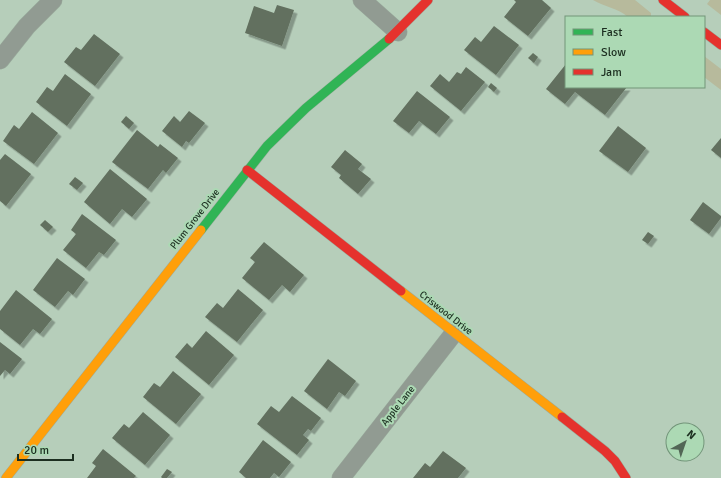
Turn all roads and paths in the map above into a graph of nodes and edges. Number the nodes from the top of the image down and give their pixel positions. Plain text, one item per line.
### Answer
1 (53, 0) edge
2 (362, 0) edge
3 (428, 0) edge
4 (663, 0) edge
5 (684, 16) edge
6 (398, 32) junction
7 (705, 33) edge
8 (721, 45) edge
9 (0, 60) edge
10 (247, 170) junction
11 (454, 333) junction
12 (6, 478) edge
13 (341, 478) edge
14 (626, 478) edge

1 - 9 street
2 - 6 street
3 - 6 street, Plum Grove Drive
4 - 5 street
6 - 10 street, Plum Grove Drive
7 - 8 street
10 - 11 street, Criswood Drive
10 - 12 street, Plum Grove Drive
11 - 13 street, Apple Lane
11 - 14 street, Criswood Drive

